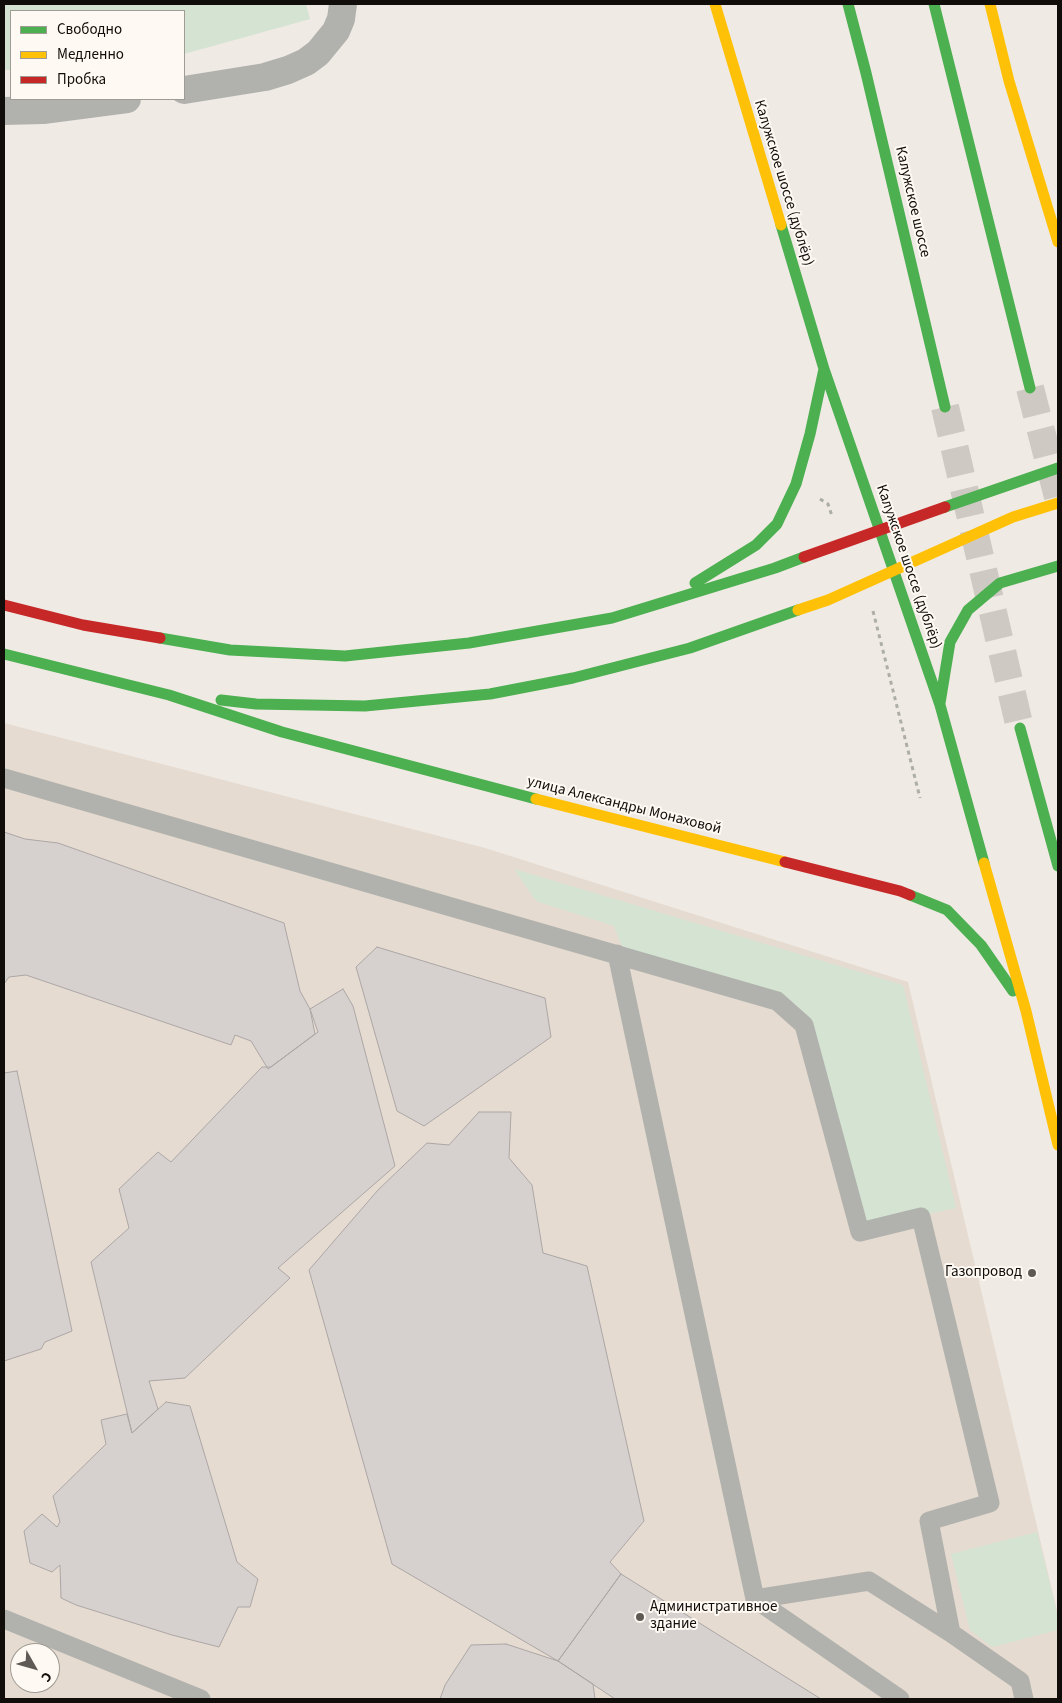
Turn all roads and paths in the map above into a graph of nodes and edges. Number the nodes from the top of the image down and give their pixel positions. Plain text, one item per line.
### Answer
1 (343, 4) edge
2 (715, 4) edge
3 (848, 4) edge
4 (934, 4) edge
5 (990, 4) edge
6 (185, 90) edge
7 (119, 100) edge
8 (4, 111) edge
9 (1057, 238) edge
10 (824, 369) junction
11 (1030, 388) tunnel mouth
12 (945, 407) tunnel mouth
13 (1058, 468) edge
14 (1058, 503) edge
15 (828, 504) dead end
16 (879, 531) junction
17 (844, 544) junction
18 (1058, 566) edge
19 (893, 570) junction
20 (860, 586) junction
21 (663, 603) junction
22 (4, 605) edge
23 (4, 654) edge
24 (169, 695) junction
25 (940, 705) junction
26 (1020, 728) tunnel mouth
27 (4, 778) edge
28 (920, 798) dead end
29 (1058, 866) edge
30 (617, 954) junction
31 (1026, 1011) junction
32 (1058, 1145) edge
33 (755, 1599) junction
34 (4, 1619) edge
35 (951, 1633) junction
36 (200, 1699) edge
37 (900, 1699) edge
38 (1024, 1699) edge

1 - 6 street
2 - 10 main road, Калужское шоссе (дублёр)
3 - 12 main road, Калужское шоссе
4 - 11 main road
5 - 9 main road
7 - 8 street
10 - 16 main road, Калужское шоссе (дублёр)
10 - 21 main road
13 - 16 main road
14 - 19 main road, улица Александры Монаховой
15 - 17 path
16 - 17 main road
16 - 19 main road, Калужское шоссе (дублёр)
17 - 21 main road
18 - 25 main road
19 - 20 main road, улица Александры Монаховой
19 - 25 main road, Калужское шоссе (дублёр)
20 - 24 main road, улица Александры Монаховой
20 - 28 path
21 - 22 main road
23 - 24 main road, улица Александры Монаховой
24 - 31 main road, улица Александры Монаховой
25 - 31 main road, Калужское шоссе (дублёр)
26 - 29 main road
27 - 30 lane
30 - 33 lane
30 - 35 lane
31 - 32 main road, Калужское шоссе (дублёр)
33 - 35 lane
33 - 37 lane
34 - 36 lane
35 - 38 lane

